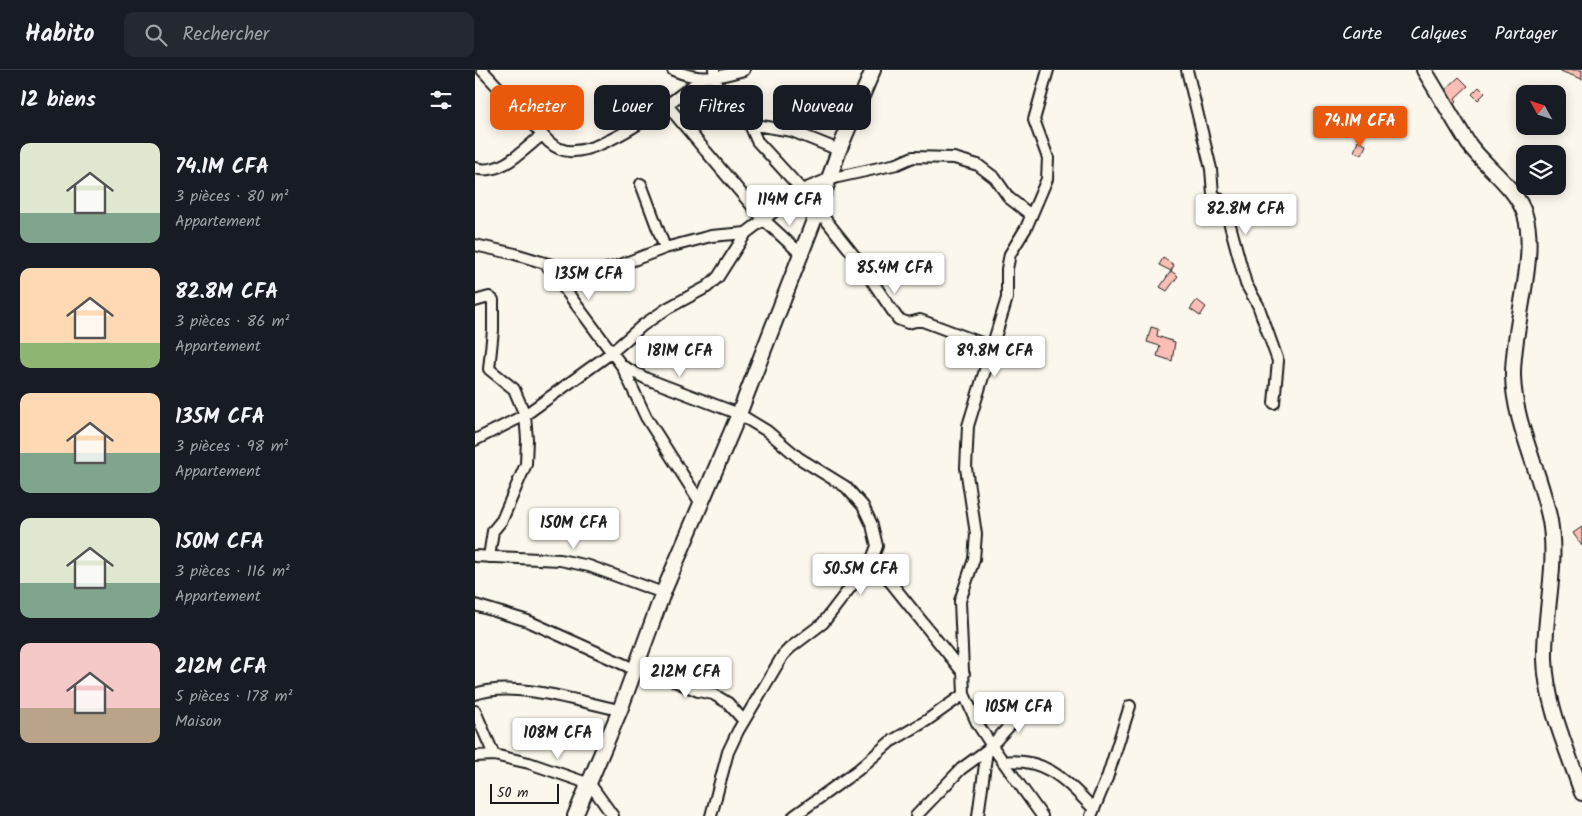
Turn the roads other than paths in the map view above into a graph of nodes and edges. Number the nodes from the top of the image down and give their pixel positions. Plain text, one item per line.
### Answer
1 (482, 70) edge
2 (673, 70) edge
3 (744, 70) edge
4 (873, 70) edge
5 (1048, 70) edge
6 (1187, 70) edge
7 (1424, 70) edge
8 (714, 74) edge
9 (702, 78) junction
10 (670, 103) edge
11 (670, 109) edge
12 (763, 128) edge
13 (626, 130) edge
14 (752, 130) edge
15 (542, 135) junction
16 (839, 150) junction
17 (475, 168) edge
18 (829, 179) junction
19 (641, 184) dead end
20 (802, 190) junction
21 (818, 210) junction
22 (1031, 215) junction
23 (763, 219) junction
24 (746, 233) junction
25 (475, 245) edge
26 (665, 248) junction
27 (800, 253) junction
28 (546, 264) junction
29 (475, 300) edge
30 (993, 347) junction
31 (611, 353) junction
32 (622, 366) junction
33 (1274, 403) dead end
34 (739, 414) junction
35 (525, 415) junction
36 (475, 440) edge
37 (702, 505) junction
38 (475, 556) edge
39 (489, 557) junction
40 (872, 559) junction
41 (663, 593) junction
42 (475, 605) edge
43 (635, 667) junction
44 (964, 674) junction
45 (475, 694) edge
46 (964, 694) junction
47 (1029, 705) dead end
48 (1130, 706) dead end
49 (620, 710) junction
50 (475, 711) edge
51 (744, 721) junction
52 (989, 748) junction
53 (494, 755) junction
54 (475, 756) edge
55 (1003, 762) junction
56 (590, 784) junction
57 (1582, 793) edge
58 (1092, 813) edge
59 (575, 816) edge
60 (613, 816) edge
61 (711, 816) edge
62 (794, 816) edge
63 (916, 816) edge
64 (977, 816) edge
65 (1042, 816) edge

1 - 15 street
2 - 9 street
3 - 8 street
4 - 16 street
5 - 22 street
6 - 33 street
7 - 57 street
8 - 9 street
9 - 10 street
11 - 23 street
12 - 16 street
13 - 15 street
14 - 20 street
15 - 17 street
16 - 18 street
18 - 20 street
18 - 21 street
18 - 22 street
19 - 26 street
20 - 23 street
21 - 27 street
21 - 30 street
22 - 30 street
23 - 24 street
23 - 27 street
24 - 26 street
24 - 31 street
25 - 28 street
26 - 28 street
27 - 34 street
28 - 31 street
29 - 35 street
30 - 44 street
31 - 32 street
31 - 35 street
32 - 34 street
32 - 37 street
34 - 37 street
34 - 40 street
35 - 36 street
35 - 39 street
37 - 41 street
38 - 39 street
39 - 41 street
40 - 44 street
40 - 51 street
41 - 43 street
42 - 43 street
43 - 49 street
43 - 51 street
44 - 46 street
45 - 49 street
46 - 52 street
46 - 62 street
47 - 52 street
48 - 58 street
49 - 56 street
50 - 53 street
51 - 61 street
52 - 55 street
52 - 63 street
52 - 64 street
53 - 54 street
53 - 56 street
55 - 58 street
55 - 65 street
56 - 59 street
56 - 60 street

